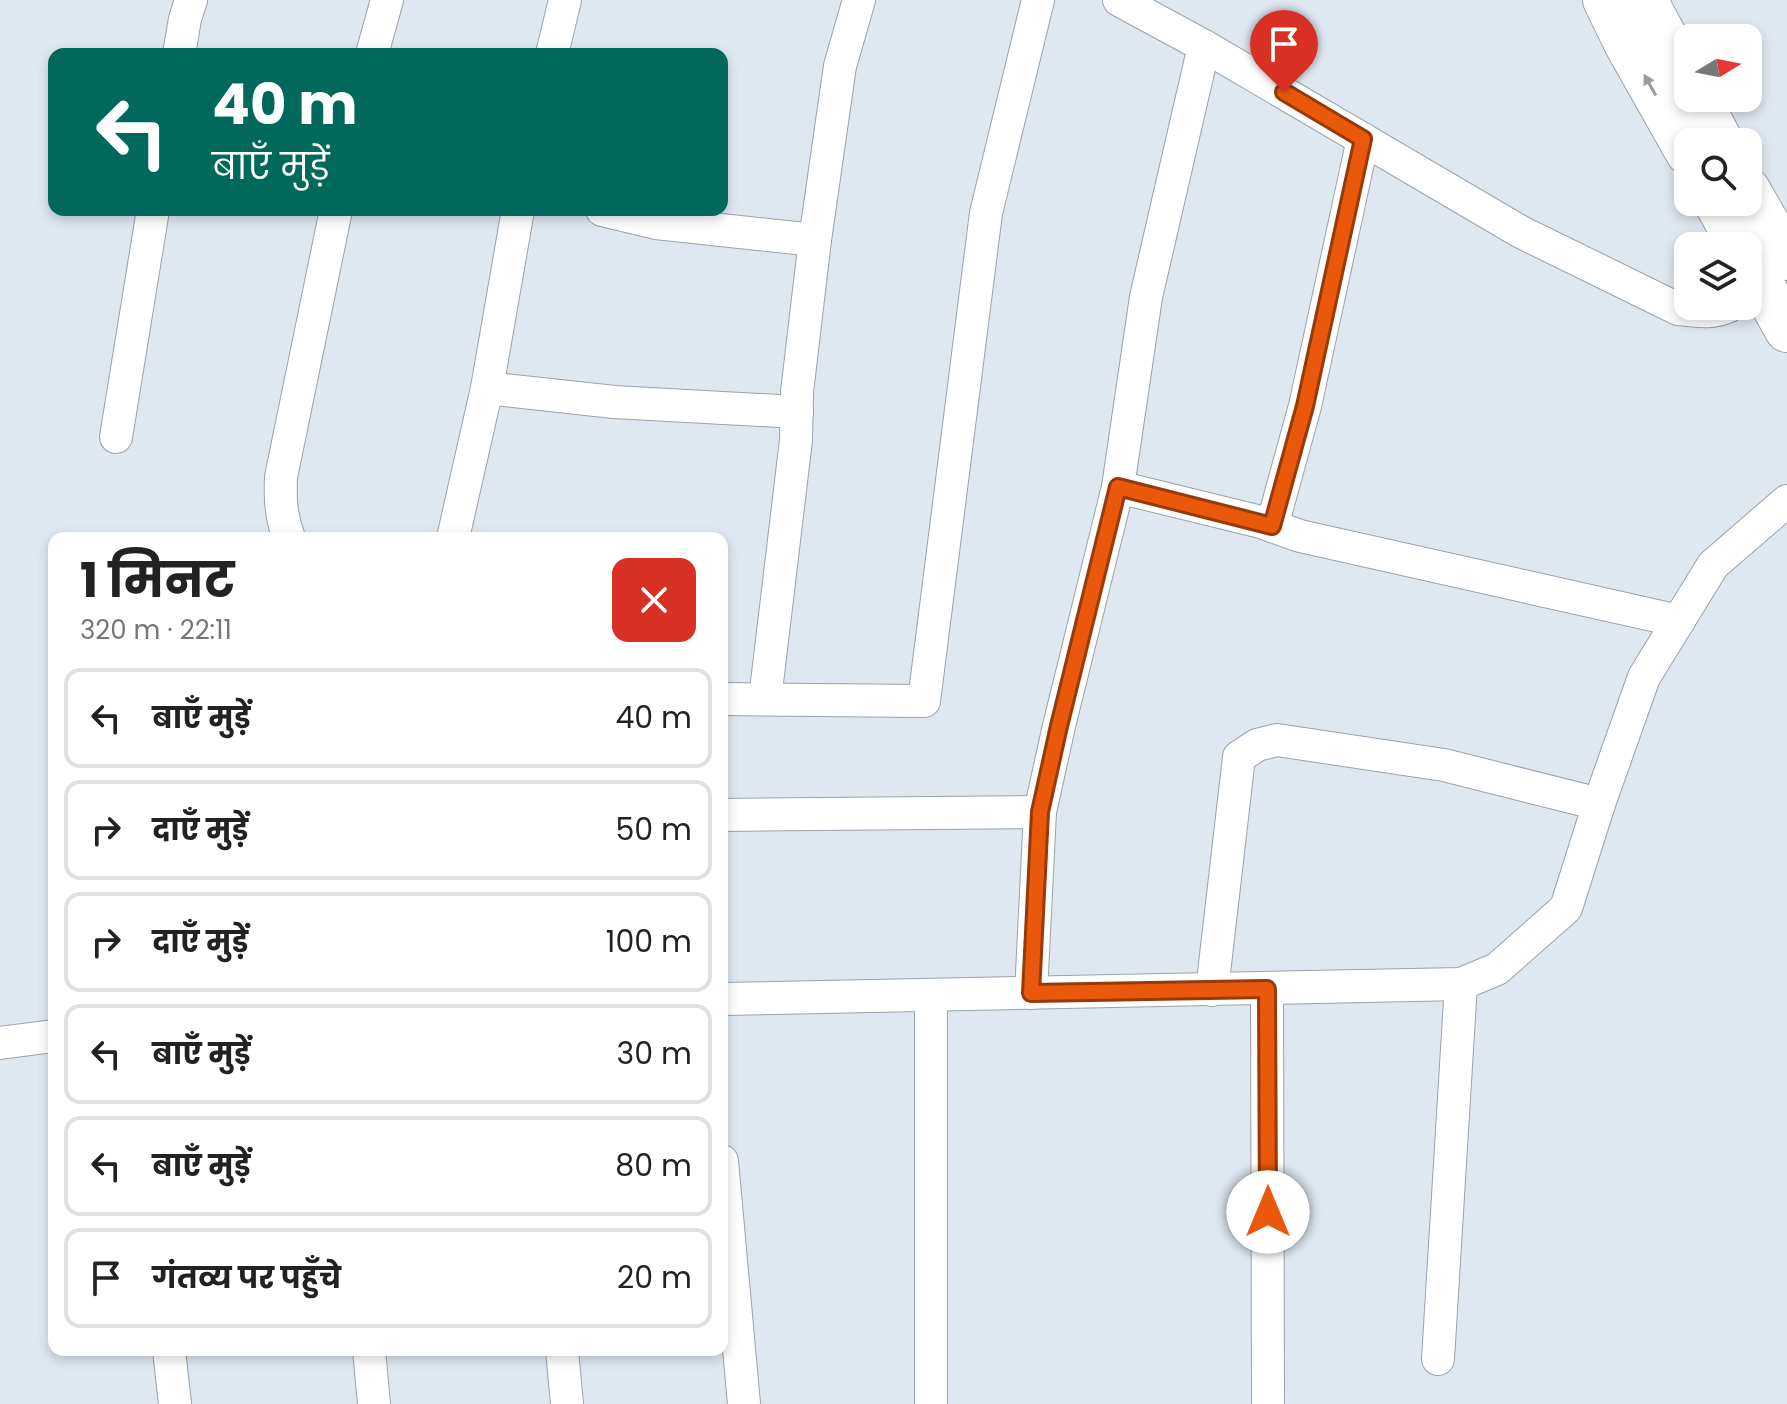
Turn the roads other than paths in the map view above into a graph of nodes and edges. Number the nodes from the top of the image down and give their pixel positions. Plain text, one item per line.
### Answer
1 (191, 0) edge
2 (387, 0) edge
3 (565, 0) edge
4 (859, 0) edge
5 (1038, 0) edge
6 (1119, 0) edge
7 (1605, 0) edge
8 (1645, 0) edge
9 (1204, 46) junction
10 (180, 48) edge
11 (374, 48) edge
12 (553, 48) edge
13 (1674, 54) edge
14 (1674, 128) edge
15 (1363, 139) junction
16 (152, 216) edge
17 (335, 216) edge
18 (517, 216) edge
19 (627, 216) edge
20 (815, 240) junction
21 (1762, 292) edge
22 (1674, 307) edge
23 (1787, 330) edge
24 (487, 388) junction
25 (797, 412) junction
26 (116, 437) dead end
27 (1118, 487) junction
28 (1787, 501) edge
29 (1272, 526) junction
30 (287, 532) edge
31 (454, 532) edge
32 (1679, 621) junction
33 (728, 699) edge
34 (765, 699) junction
35 (1599, 804) junction
36 (1040, 812) junction
37 (728, 815) edge
38 (1461, 984) junction
39 (1267, 989) junction
40 (1212, 990) junction
41 (1031, 993) junction
42 (931, 995) junction
43 (728, 999) edge
44 (48, 1037) edge
45 (0, 1043) edge
46 (728, 1227) edge
47 (170, 1356) edge
48 (370, 1356) edge
49 (563, 1356) edge
50 (1438, 1359) dead end
51 (175, 1404) edge
52 (374, 1404) edge
53 (567, 1404) edge
54 (744, 1404) edge
55 (931, 1404) edge
56 (1268, 1404) edge

1 - 10 street
2 - 11 street
3 - 12 street
4 - 20 street
5 - 34 street
6 - 9 street
14 -> 7 highway
8 - 13 highway
9 - 15 street
9 - 27 street
15 - 22 street
15 - 29 street
16 - 26 street
17 - 30 street
18 - 24 street
19 - 20 street
20 - 25 street
21 - 23 highway
24 - 25 street
24 - 31 street
25 - 34 street
27 - 29 street
27 - 36 street
28 - 32 street
29 - 32 street
32 - 35 street
33 - 34 street
35 - 38 street
35 - 40 street
36 - 37 street
36 - 41 street
38 - 39 street
38 - 50 street
39 - 40 street
39 - 56 street
40 - 41 street
41 - 42 street
42 - 43 street
42 - 55 street
44 - 45 street
46 - 54 street
47 - 51 street
48 - 52 street
49 - 53 street

